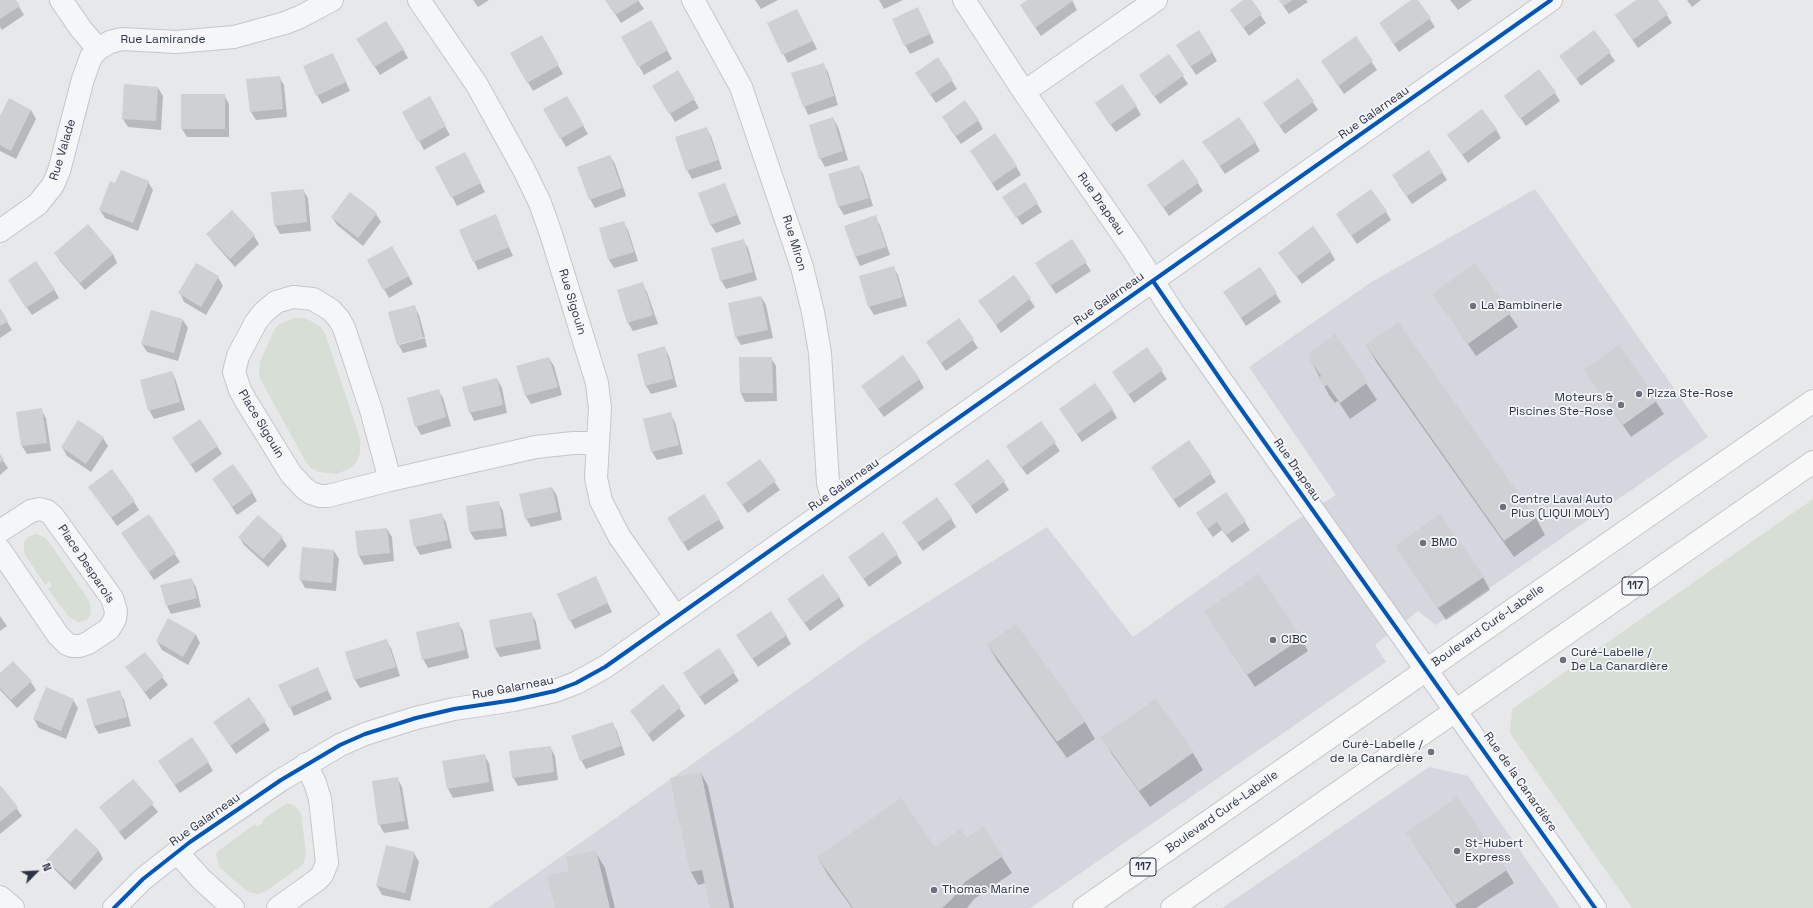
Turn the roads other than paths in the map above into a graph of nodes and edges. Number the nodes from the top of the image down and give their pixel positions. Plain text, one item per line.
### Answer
1 (61, 0) edge
2 (332, 0) edge
3 (419, 0) edge
4 (693, 0) edge
5 (964, 0) edge
6 (1156, 0) edge
7 (1551, 0) edge
8 (98, 49) junction
9 (1024, 92) junction
10 (0, 231) edge
11 (1153, 281) junction
12 (1813, 401) edge
13 (598, 443) junction
14 (1813, 462) edge
15 (390, 480) junction
16 (837, 502) junction
17 (0, 531) edge
18 (0, 550) edge
19 (676, 616) junction
20 (1426, 670) junction
21 (1456, 711) junction
22 (306, 764) junction
23 (177, 852) junction
24 (0, 897) edge
25 (13, 908) edge
26 (114, 908) edge
27 (233, 908) edge
28 (278, 908) edge
29 (1084, 908) edge
30 (1172, 908) edge
31 (1595, 908) edge

1 - 8 street
2 - 8 street, Rue Lamirande
3 - 13 street, Rue Sigouin
4 - 16 street, Rue Miron
5 - 9 street, Rue Drapeau
6 - 9 street
7 - 11 street, Rue Galarneau
8 - 10 street, Rue Valade
9 - 11 street, Rue Drapeau
11 - 16 street, Rue Galarneau
11 - 20 street, Rue Drapeau
12 - 20 main road, Boulevard Curé-Labelle / 117
13 - 15 street, Place Sigouin
13 - 19 street, Rue Sigouin
14 - 21 main road, 117
15 - 15 street, Place Sigouin
16 - 19 street, Rue Galarneau
17 - 18 street, Place Desparois
19 - 22 street, Rue Galarneau
20 - 21 street, Rue de la Canardière
20 - 29 main road, Boulevard Curé-Labelle / 117
21 - 30 main road, 117
21 - 31 street, Rue de la Canardière
22 - 23 street, Rue Galarneau
22 - 28 street
23 - 26 street, Rue Galarneau
23 - 27 street, Rue Galarneau
24 - 25 street

